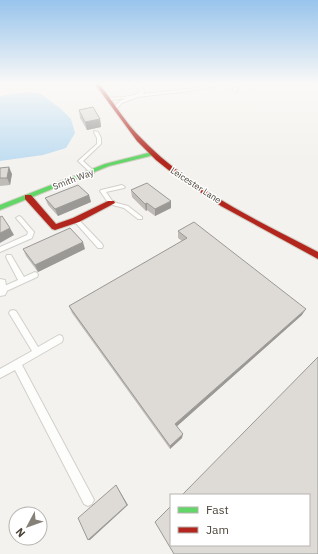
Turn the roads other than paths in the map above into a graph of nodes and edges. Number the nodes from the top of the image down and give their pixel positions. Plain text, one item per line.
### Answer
1 (118, 110) edge
2 (96, 132) dead end
3 (150, 152) junction
4 (92, 172) junction
5 (122, 188) dead end
6 (28, 197) junction
7 (111, 203) junction
8 (0, 208) edge
9 (19, 218) dead end
10 (140, 218) dead end
11 (76, 220) junction
12 (100, 246) dead end
13 (0, 250) edge
14 (318, 256) edge
15 (9, 257) dead end
16 (35, 274) edge
17 (22, 280) junction
18 (0, 284) edge
19 (0, 291) edge
20 (13, 313) dead end
21 (59, 339) dead end
22 (37, 352) junction
23 (17, 364) junction
24 (0, 374) edge
25 (88, 500) dead end

1 - 3 street, Leicester Lane
2 - 4 lane
3 - 4 street, Smith Way
3 - 14 street, Leicester Lane
4 - 6 street, Smith Way
5 - 7 lane
6 - 8 street, Smith Way
6 - 11 street
7 - 10 lane
7 - 11 street
9 - 13 lane
11 - 12 lane
15 - 17 lane
16 - 17 lane
17 - 19 lane
18 - 19 street
20 - 22 lane
21 - 22 lane
22 - 23 lane
23 - 24 lane
23 - 25 lane

